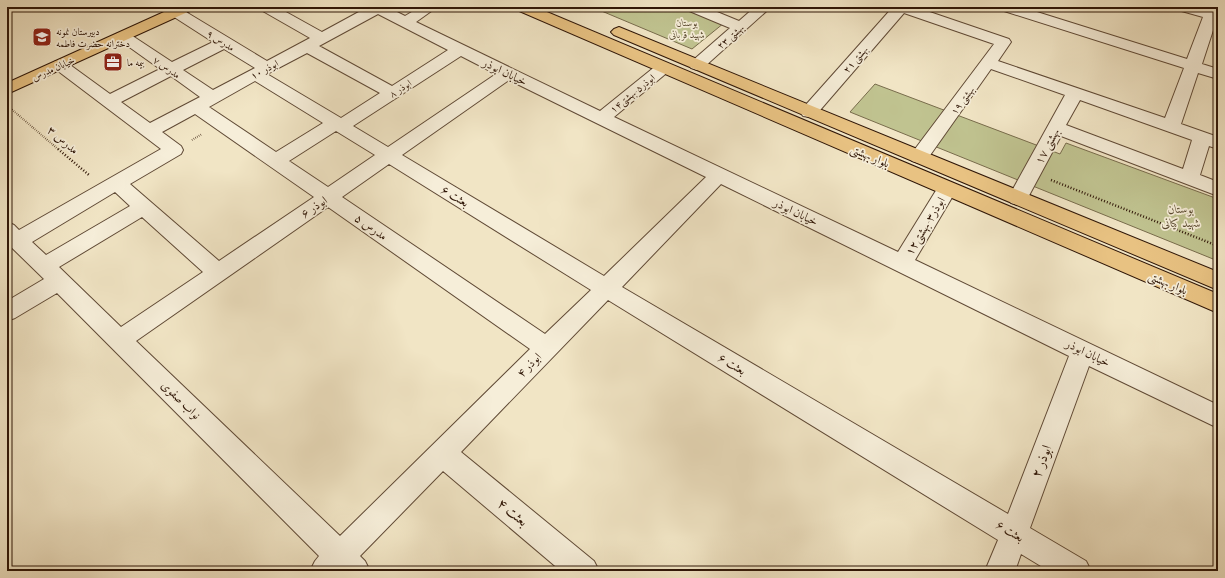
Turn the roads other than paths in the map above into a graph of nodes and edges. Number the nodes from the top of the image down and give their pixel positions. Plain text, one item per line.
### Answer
1 (266, 7) edge
2 (430, 7) edge
3 (522, 7) edge
4 (559, 7) edge
5 (692, 7) edge
6 (764, 7) edge
7 (901, 7) edge
8 (1006, 7) edge
9 (1183, 7) edge
10 (376, 8) edge
11 (182, 10) edge
12 (1214, 16) edge
13 (405, 22) junction
14 (741, 27) junction
15 (123, 36) junction
16 (321, 38) junction
17 (224, 42) junction
18 (306, 46) junction
19 (460, 49) junction
20 (989, 62) junction
21 (60, 65) junction
22 (697, 65) junction
23 (1193, 66) junction
24 (663, 68) junction
25 (171, 69) junction
26 (261, 71) junction
27 (508, 73) junction
28 (1218, 74) edge
29 (7, 89) edge
30 (393, 93) junction
31 (1075, 93) junction
32 (108, 101) junction
33 (204, 102) junction
34 (809, 112) junction
35 (601, 119) junction
36 (338, 125) junction
37 (1171, 127) junction
38 (1056, 128) junction
39 (150, 131) junction
40 (1210, 140) edge
41 (389, 156) junction
42 (919, 157) junction
43 (276, 161) junction
44 (719, 175) junction
45 (1189, 178) junction
46 (112, 186) junction
47 (1218, 188) edge
48 (948, 189) junction
49 (328, 197) junction
50 (1018, 198) junction
51 (143, 207) junction
52 (12, 235) edge
53 (902, 264) junction
54 (51, 273) junction
55 (218, 273) junction
56 (1218, 281) edge
57 (606, 288) junction
58 (1218, 304) edge
59 (7, 312) edge
60 (120, 340) junction
61 (547, 348) junction
62 (1083, 351) junction
63 (1218, 417) edge
64 (442, 453) junction
65 (1014, 534) junction
66 (340, 566) edge
67 (584, 571) edge
68 (1000, 571) edge
69 (1076, 571) edge

1 - 16 street
2 - 13 street
3 - 24 main road, بلوار بهشتی
4 - 22 main road, بلوار بهشتی
5 - 14 street
6 - 14 street, بهشتی ۲۳
7 - 20 street, بهشتی ۱۹
7 - 34 street, بهشتی ۲۱
8 - 23 street
9 - 12 street
10 - 13 street, خیابان ابوذر
10 - 16 street, ابوذر ۱۰
11 - 15 main road, خیابان مدرس
11 - 17 street, مدرس ۹
12 - 23 street
13 - 19 street, خیابان ابوذر
14 - 22 street, بهشتی ۲۳
15 - 21 main road, خیابان مدرس
15 - 25 street, مدرس ۷
16 - 18 street, ابوذر ۱۰
17 - 25 street
17 - 26 street, مدرس ۹
18 - 26 street, ابوذر ۱۰
18 - 30 street
19 - 27 street, خیابان ابوذر
19 - 30 street, ابوذر ۸
20 - 31 street
20 - 42 street, بهشتی ۱۹
21 - 29 main road, خیابان مدرس
21 - 32 street
22 - 34 main road, بلوار بهشتی
23 - 28 street
23 - 37 street
24 - 35 street, ابوذر۵-بهشتی۱۴
24 - 48 main road, بلوار بهشتی
25 - 32 street
25 - 33 street, مدرس ۷
26 - 33 street, ابوذر ۱۰
26 - 36 street, مدرس ۹
27 - 35 street, خیابان ابوذر
27 - 41 street, ابوذر ۶
30 - 36 street, ابوذر ۸
31 - 37 street
31 - 38 street, بهشتی ۱۷
32 - 39 street
33 - 39 street, ابوذر ۱۰
33 - 43 street, مدرس ۵
34 - 42 main road, بلوار بهشتی
35 - 44 street, خیابان ابوذر
36 - 41 street, بعثت ۶
36 - 43 street, ابوذر ۸
37 - 40 street
38 - 45 street
38 - 50 street, بهشتی ۱۷
39 - 46 street
40 - 45 street
41 - 49 street, ابوذر ۶
41 - 57 street, بعثت ۶
42 - 50 main road, بلوار بهشتی
43 - 49 street, مدرس ۵
44 - 53 street, خیابان ابوذر
44 - 57 street, ابوذر ۴
45 - 47 street
46 - 51 street
46 - 52 street
48 - 53 street, ابوذر۳-بهشتی۱۲
48 - 58 main road, بلوار بهشتی
49 - 55 street, ابوذر ۶
49 - 61 street, مدرس ۵
50 - 56 main road, بلوار بهشتی
51 - 54 street
51 - 55 street
52 - 54 street, نواب صفوی
53 - 62 street, خیابان ابوذر
54 - 59 street
54 - 60 street, نواب صفوی
55 - 60 street, ابوذر ۶
57 - 61 street, ابوذر ۴
57 - 65 street, بعثت ۶
60 - 66 street, نواب صفوی
61 - 64 street, ابوذر ۴
62 - 63 street, خیابان ابوذر
62 - 65 street, ابوذر ۲
64 - 66 street, ابوذر ۴
64 - 67 street, بعثت ۴
65 - 68 street, ابوذر ۲
65 - 69 street, بعثت ۶

